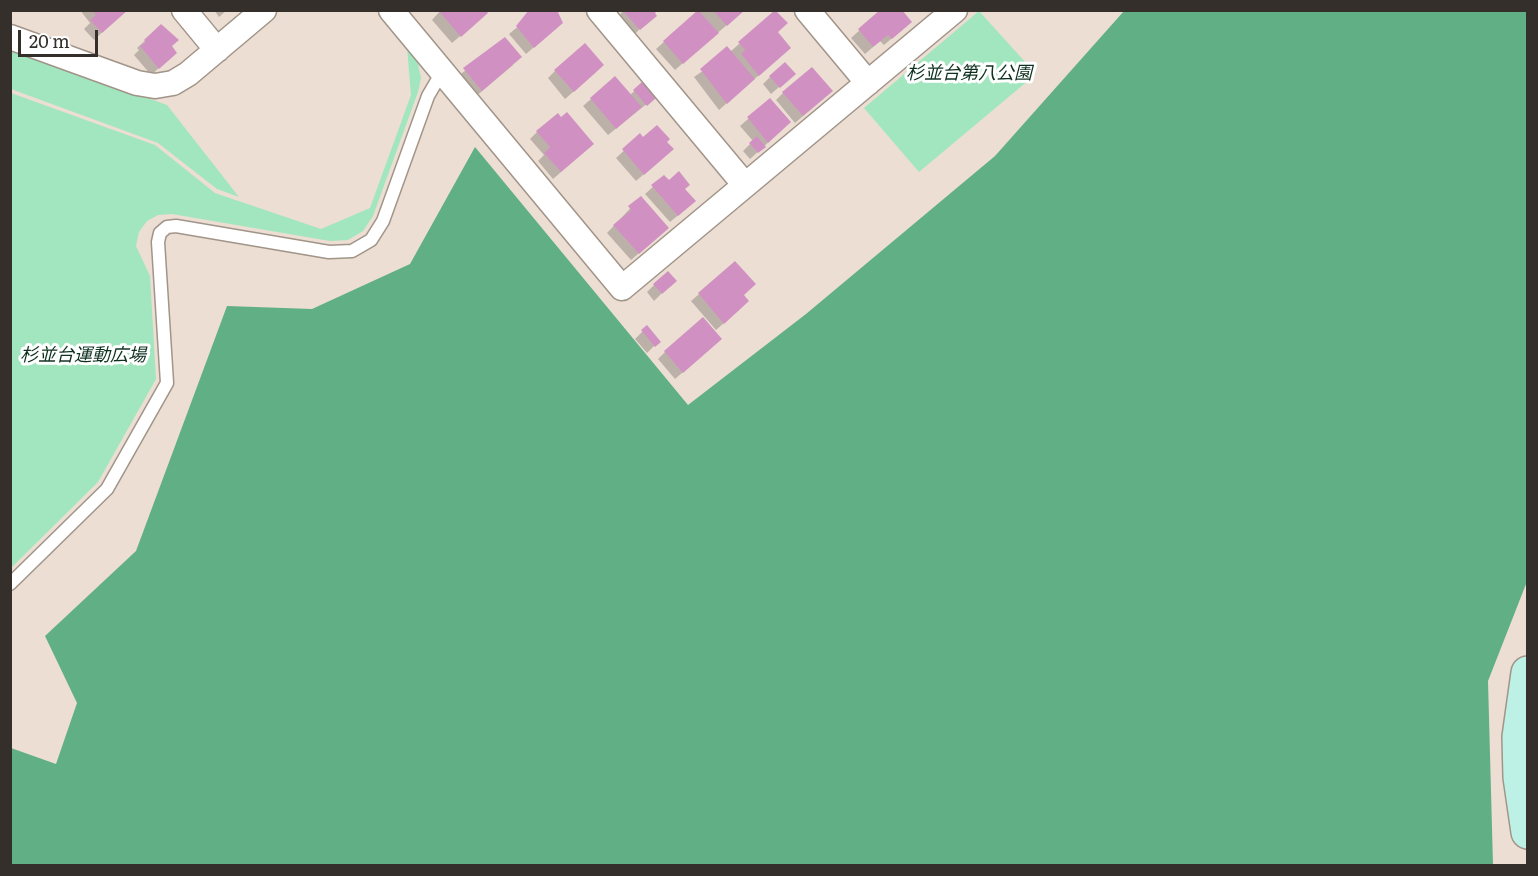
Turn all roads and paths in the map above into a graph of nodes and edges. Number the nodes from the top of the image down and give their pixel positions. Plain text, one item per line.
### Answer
1 (184, 10) edge
2 (264, 10) edge
3 (391, 10) edge
4 (599, 10) edge
5 (807, 10) edge
6 (955, 10) edge
7 (10, 37) edge
8 (217, 50) junction
9 (442, 72) junction
10 (868, 83) junction
11 (745, 185) junction
12 (10, 584) edge
13 (1527, 673) edge
14 (1527, 832) edge

1 - 8 street
2 - 8 street
3 - 9 street
4 - 11 street
5 - 10 street
6 - 10 street
7 - 8 street
9 - 11 street
9 - 12 lane
10 - 11 street
13 - 14 main road

